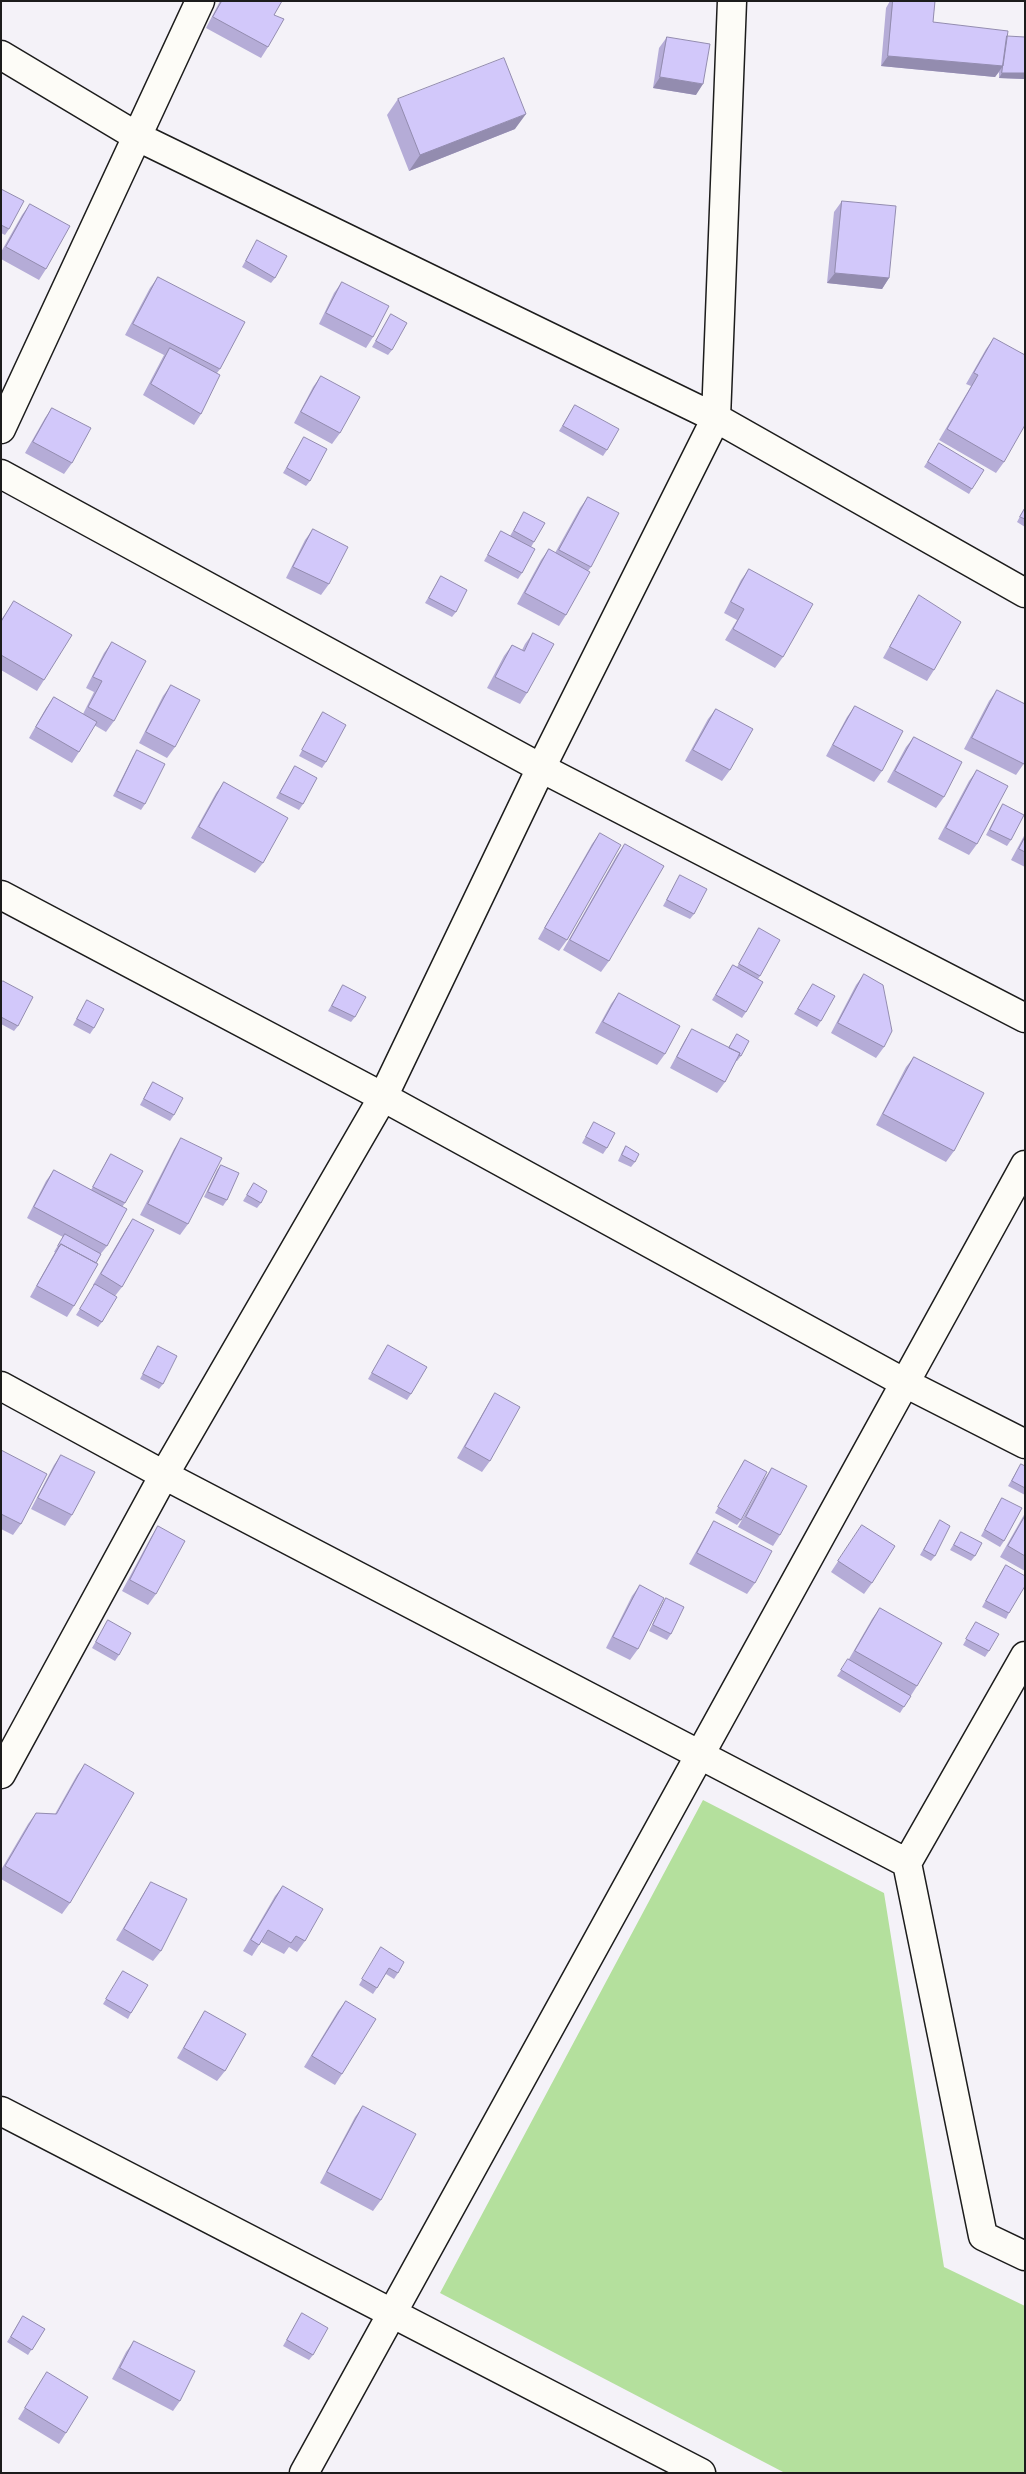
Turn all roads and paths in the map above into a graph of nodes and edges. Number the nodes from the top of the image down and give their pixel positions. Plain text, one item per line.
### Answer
1 (200, 1) edge
2 (732, 1) edge
3 (1, 55) edge
4 (138, 137) junction
5 (716, 418) junction
6 (1, 429) edge
7 (1, 474) edge
8 (1025, 592) edge
9 (541, 768) junction
10 (1, 894) edge
11 (1025, 1018) edge
12 (383, 1097) junction
13 (1025, 1165) edge
14 (905, 1383) junction
15 (1, 1386) edge
16 (1025, 1444) edge
17 (164, 1475) junction
18 (1025, 1656) edge
19 (701, 1753) junction
20 (1, 1774) edge
21 (908, 1863) junction
22 (1, 2111) edge
23 (1025, 2256) edge
24 (392, 2312) junction
25 (304, 2473) edge
26 (701, 2473) edge

1 - 4 street
2 - 5 street
3 - 4 street
4 - 5 street
4 - 6 street
5 - 8 street
5 - 9 street
7 - 9 street
9 - 11 street
9 - 12 street
10 - 12 street
12 - 14 street
12 - 17 street
13 - 14 street
14 - 16 street
14 - 19 street
15 - 17 street
17 - 19 street
17 - 20 street
18 - 21 street
19 - 21 street
19 - 24 street
21 - 23 street
22 - 24 street
24 - 25 street
24 - 26 street

